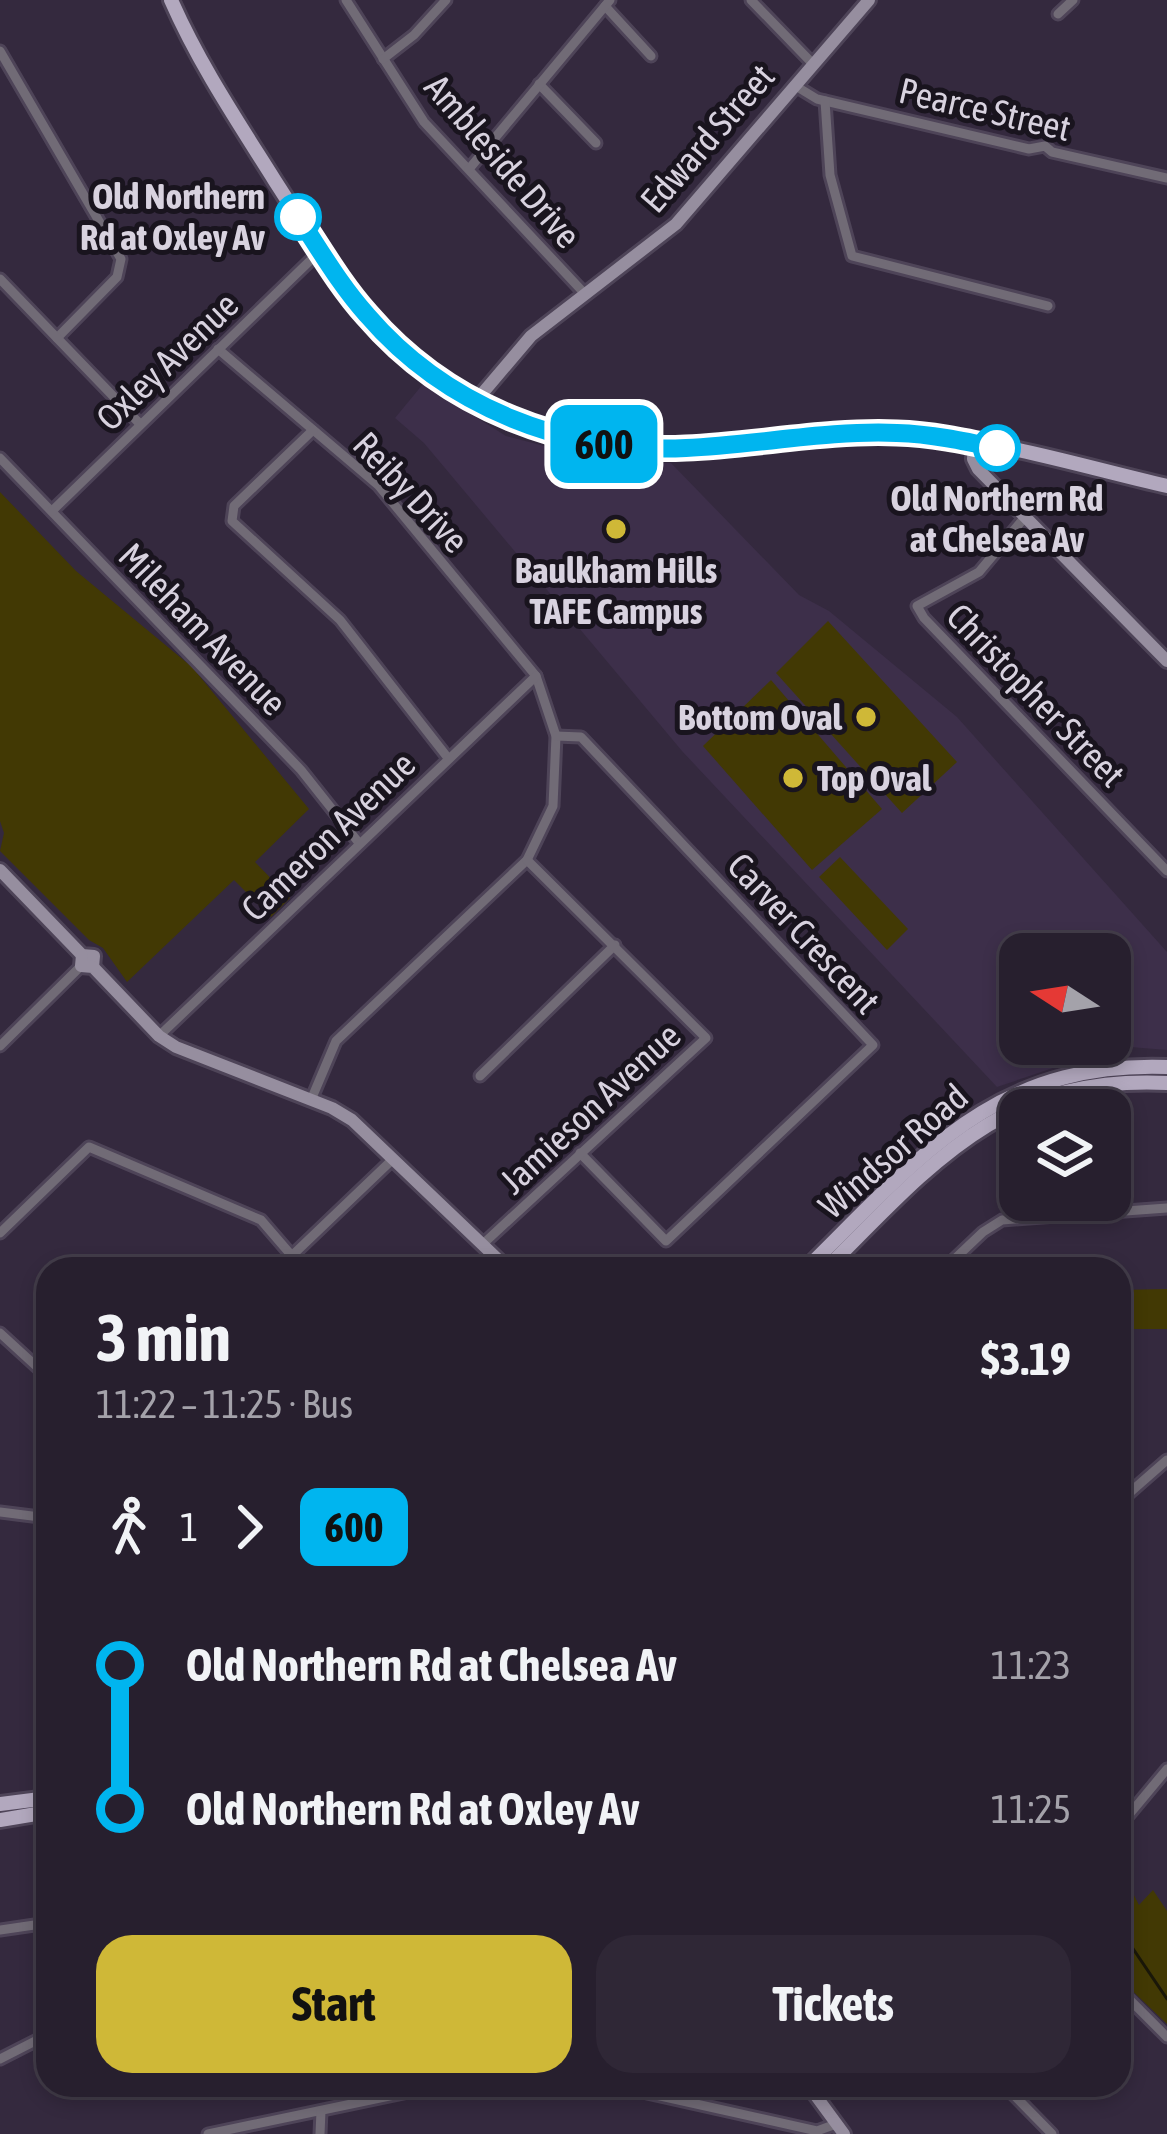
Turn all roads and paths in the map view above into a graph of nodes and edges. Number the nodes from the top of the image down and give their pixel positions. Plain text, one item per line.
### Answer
1 (171, 0) edge
2 (346, 0) edge
3 (446, 0) edge
4 (751, 0) edge
5 (869, 0) edge
6 (1073, 0) edge
7 (607, 3) edge
8 (1058, 14) dead end
9 (0, 50) edge
10 (651, 56) dead end
11 (383, 58) junction
12 (812, 63) junction
13 (539, 84) junction
14 (794, 85) junction
15 (825, 100) junction
16 (596, 142) dead end
17 (469, 169) junction
18 (1167, 178) edge
19 (320, 251) junction
20 (0, 280) edge
21 (585, 294) junction
22 (1048, 306) dead end
23 (57, 338) junction
24 (218, 350) junction
25 (475, 402) junction
26 (140, 424) junction
27 (313, 430) junction
28 (974, 443) junction
29 (0, 458) edge
30 (1167, 486) edge
31 (52, 511) junction
32 (1025, 517) junction
33 (231, 519) junction
34 (216, 521) dead end
35 (1167, 661) edge
36 (536, 676) junction
37 (556, 736) junction
38 (448, 758) junction
39 (359, 843) junction
40 (526, 860) junction
41 (0, 870) edge
42 (1167, 871) edge
43 (11, 881) junction
44 (0, 893) edge
45 (615, 945) junction
46 (85, 963) junction
47 (160, 1036) junction
48 (0, 1046) edge
49 (1167, 1067) edge
50 (479, 1076) dead end
51 (1167, 1083) edge
52 (311, 1100) junction
53 (580, 1153) junction
54 (393, 1159) junction
55 (1167, 1208) edge
56 (0, 1233) edge
57 (484, 1243) junction
58 (292, 1256) joint
59 (497, 1257) edge
60 (818, 1257) edge
61 (839, 1257) edge
62 (957, 1257) edge
63 (0, 1333) edge
64 (36, 1367) edge
65 (1167, 1460) edge
66 (1131, 1487) edge
67 (0, 1512) edge
68 (36, 1518) edge
69 (1167, 1769) edge
70 (36, 1800) edge
71 (0, 1804) edge
72 (1131, 1812) edge
73 (36, 1814) edge
74 (0, 1820) edge
75 (36, 1925) edge
76 (0, 1930) edge
77 (1131, 2001) edge
78 (1167, 2037) edge
79 (36, 2041) edge
80 (0, 2059) edge
81 (386, 2097) edge
82 (665, 2097) edge
83 (817, 2097) edge
84 (1016, 2097) edge
85 (321, 2111) junction
86 (840, 2129) edge
87 (208, 2134) edge
88 (320, 2134) edge
89 (1052, 2134) edge

1 - 19 main road
2 - 11 street, Ambleside Drive
3 - 11 street
4 - 12 street
5 - 12 street, Edward Street
6 - 8 street
7 - 10 street
7 - 13 street
9 - 23 street
11 - 17 street, Ambleside Drive
12 - 14 street, Edward Street
13 - 16 street
13 - 17 street
14 - 15 street, Pearce Street
14 - 21 street, Edward Street
15 - 18 street, Pearce Street
15 - 22 street
17 - 21 street, Ambleside Drive
19 - 24 street, Oxley Avenue
19 - 25 main road
20 - 23 street
21 - 25 street, Edward Street
23 - 26 street
24 - 26 street, Oxley Avenue
24 - 27 street, Reiby Drive
25 - 28 main road
26 - 31 street, Oxley Avenue
27 - 33 street
27 - 36 street, Reiby Drive
28 - 30 main road
28 - 32 street
29 - 31 street, Mileham Avenue
31 - 39 street, Mileham Avenue
32 - 35 street
32 - 42 street, Christopher Street
33 - 34 street
33 - 38 street
36 - 37 street, Reiby Drive
36 - 38 street, Cameron Avenue
37 - 40 street, Reiby Drive
37 - 53 street, Carver Crescent
38 - 39 street, Cameron Avenue
39 - 47 street, Cameron Avenue
40 - 45 street, Jamieson Avenue
40 - 52 street, Reiby Drive
41 - 43 street
43 - 44 street
43 - 46 street
45 - 50 street
45 - 53 street, Jamieson Avenue
46 - 47 street
46 - 48 street
47 - 52 street
49 - 60 main road, Windsor Road
51 - 61 main road, Windsor Road
52 - 54 street
53 - 57 street, Jamieson Avenue
54 - 57 street
54 - 58 street
55 - 62 street
56 - 58 street
57 - 59 street
63 - 64 street
65 - 66 street
67 - 68 street
69 - 72 street
70 - 71 main road
73 - 74 main road
75 - 76 street
77 - 78 street
79 - 80 street
81 - 85 street
82 - 86 street
83 - 86 street
84 - 89 street
85 - 87 street
85 - 88 street

